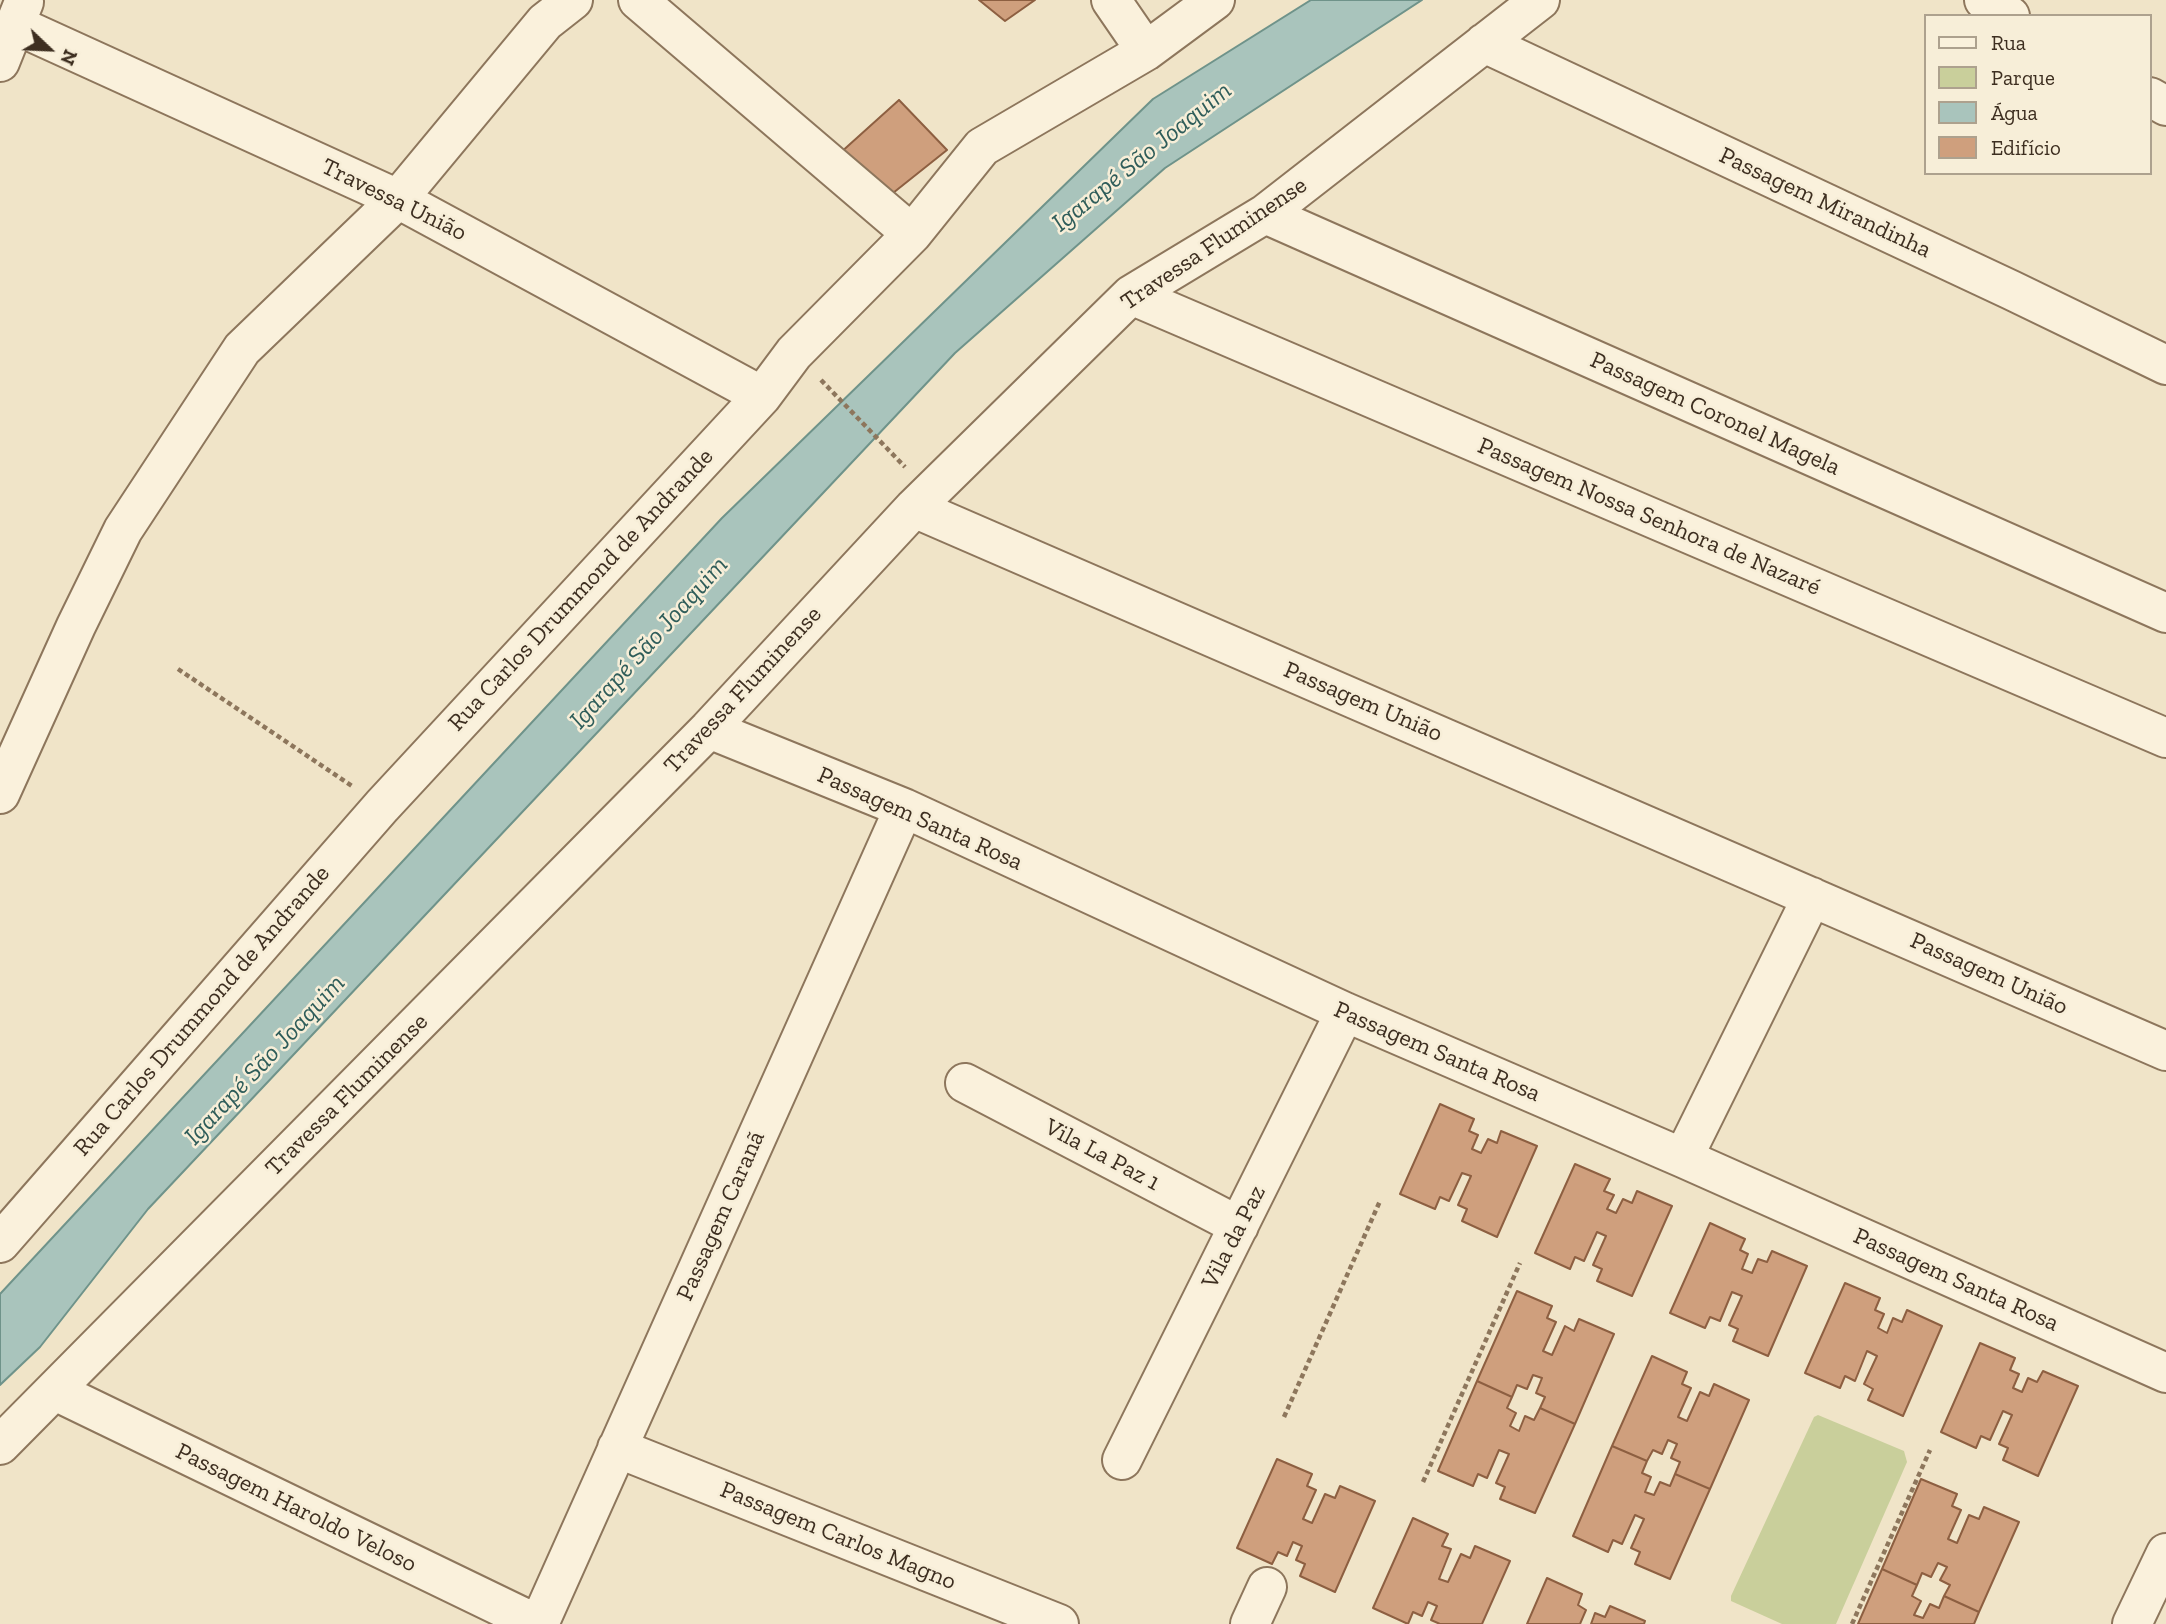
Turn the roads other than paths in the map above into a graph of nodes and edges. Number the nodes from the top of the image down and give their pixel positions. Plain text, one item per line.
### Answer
1 (573, 0) edge
2 (638, 0) edge
3 (1111, 0) edge
4 (1215, 0) edge
5 (1540, 0) edge
6 (1984, 0) edge
7 (21, 12) edge
8 (2007, 14) edge
9 (1484, 43) junction
10 (1146, 51) junction
11 (0, 62) edge
12 (398, 199) junction
13 (1265, 214) junction
14 (912, 234) junction
15 (1131, 295) junction
16 (2166, 365) edge
17 (762, 396) junction
18 (922, 500) junction
19 (2166, 613) edge
20 (709, 729) junction
21 (2166, 738) edge
22 (0, 794) edge
23 (904, 808) junction
24 (1812, 897) junction
25 (1345, 1012) junction
26 (2166, 1051) edge
27 (965, 1083) dead end
28 (1683, 1158) junction
29 (1240, 1226) junction
30 (0, 1243) edge
31 (2166, 1373) edge
32 (55, 1391) junction
33 (0, 1445) edge
34 (617, 1448) junction
35 (1122, 1460) dead end
36 (2161, 1577) edge
37 (1266, 1587) dead end
38 (538, 1624) edge
39 (1059, 1624) edge
40 (1250, 1624) edge
41 (2132, 1624) edge

1 - 12 street
2 - 14 street
3 - 10 street
4 - 10 street, Rua Carlos Drummond de Andrande
5 - 9 street, Travessa Fluminense
6 - 8 street
7 - 11 street
7 - 12 street, Travessa União
9 - 13 street, Travessa Fluminense
9 - 16 street, Passagem Mirandinha
10 - 14 street, Rua Carlos Drummond de Andrande
12 - 17 street, Travessa União
12 - 22 street
13 - 15 street, Travessa Fluminense
13 - 19 street, Passagem Coronel Magela
14 - 17 street, Rua Carlos Drummond de Andrande
15 - 18 street, Travessa Fluminense
15 - 21 street, Passagem Nossa Senhora de Nazaré
17 - 30 street, Rua Carlos Drummond de Andrande
18 - 20 street, Travessa Fluminense
18 - 24 street, Passagem União
20 - 23 street, Passagem Santa Rosa
20 - 32 street, Travessa Fluminense
23 - 25 street, Passagem Santa Rosa
23 - 34 street, Passagem Caranã
24 - 26 street, Passagem União
24 - 28 street
25 - 28 street, Passagem Santa Rosa
25 - 29 street, Vila da Paz
27 - 29 street, Vila La Paz 1
28 - 31 street, Passagem Santa Rosa
29 - 35 street, Vila da Paz
32 - 33 street, Travessa Fluminense
32 - 38 street, Passagem Haroldo Veloso
34 - 38 street, Passagem Caranã
34 - 39 street, Passagem Carlos Magno
36 - 41 street
37 - 40 street

